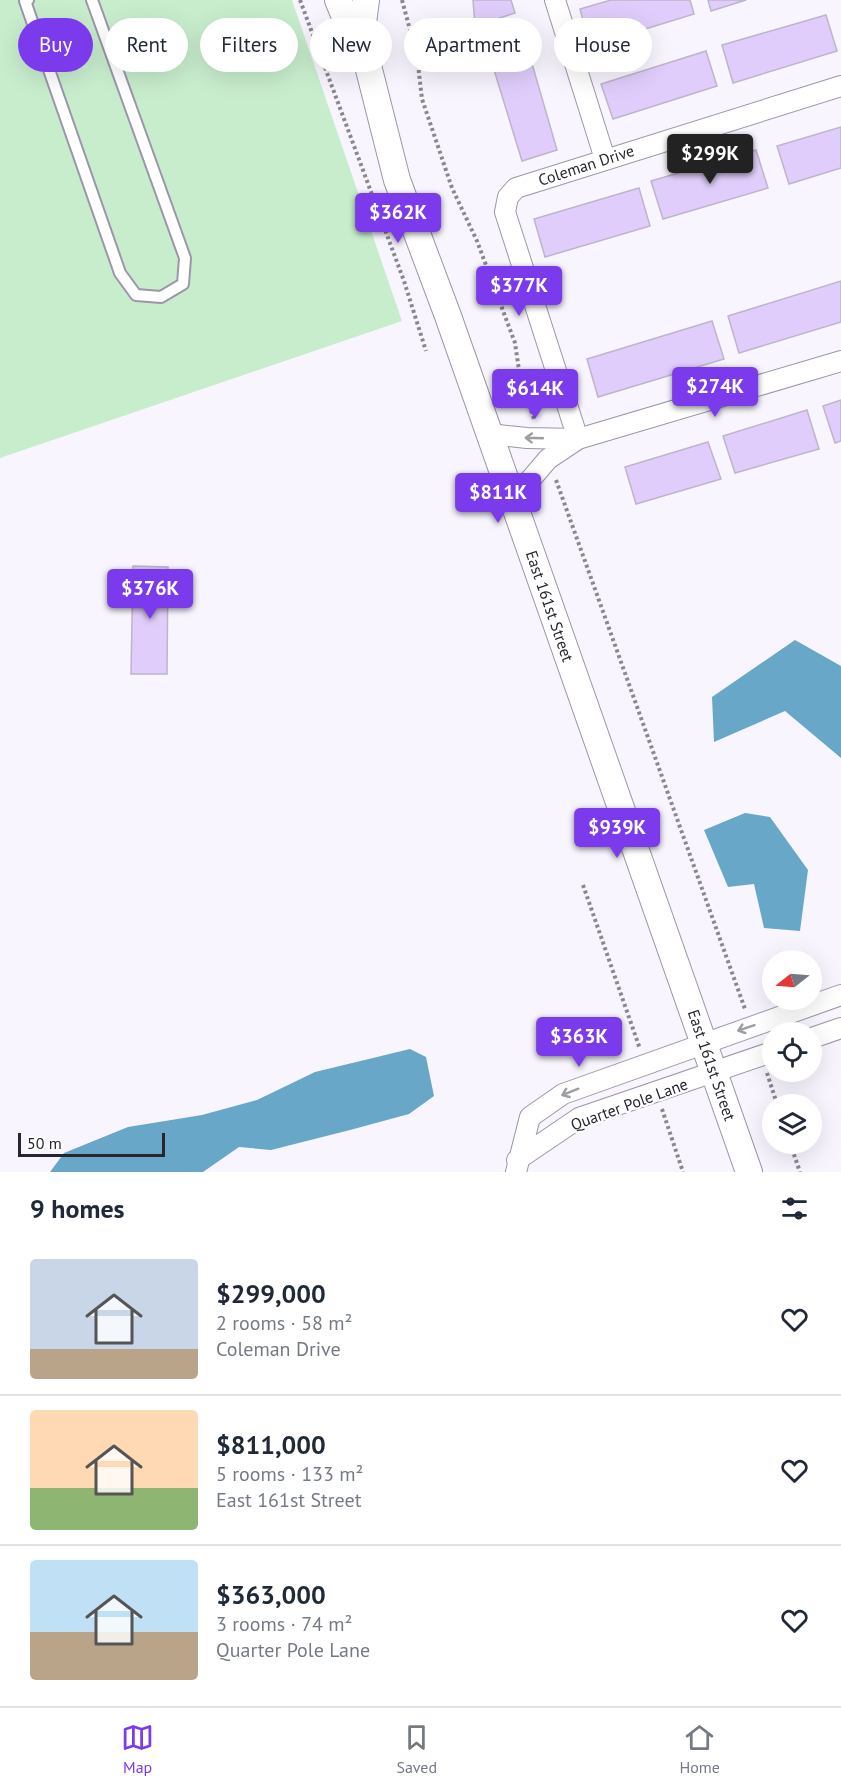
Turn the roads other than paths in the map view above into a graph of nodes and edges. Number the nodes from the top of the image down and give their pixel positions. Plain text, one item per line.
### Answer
1 (28, 0) edge
2 (92, 0) edge
3 (338, 0) edge
4 (366, 0) edge
5 (555, 0) edge
6 (347, 18) edge
7 (364, 18) edge
8 (370, 72) edge
9 (841, 86) edge
10 (605, 159) junction
11 (841, 361) edge
12 (489, 434) junction
13 (578, 439) junction
14 (513, 500) junction
15 (841, 995) edge
16 (841, 1028) edge
17 (822, 1035) edge
18 (704, 1043) junction
19 (762, 1056) edge
20 (715, 1074) junction
21 (516, 1166) edge
22 (749, 1172) edge

1 - 2 lane
3 - 6 street, East 161st Street
4 - 7 street, East 161st Street
5 - 10 street
8 - 12 street, East 161st Street
9 - 10 street, Coleman Drive
10 - 13 street, Coleman Drive
11 - 13 street
13 -> 12 street
12 - 14 street, East 161st Street
13 - 14 street
14 - 18 street, East 161st Street
15 -> 18 street, Quarter Pole Lane
16 - 17 street
18 - 20 street, East 161st Street
18 -> 21 street, Quarter Pole Lane
19 - 20 street, Quarter Pole Lane
20 - 21 street, Quarter Pole Lane
20 - 22 street, East 161st Street

